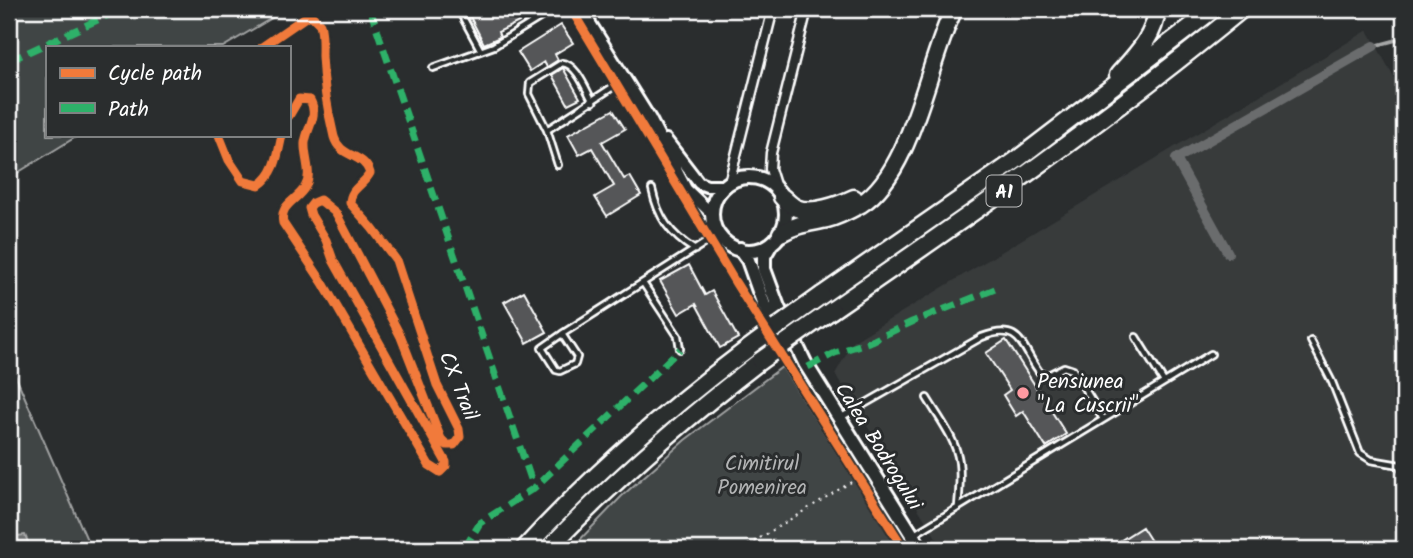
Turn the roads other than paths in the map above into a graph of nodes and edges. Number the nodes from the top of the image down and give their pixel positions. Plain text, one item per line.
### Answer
1 (554, 9) edge
2 (581, 9) edge
3 (773, 9) edge
4 (807, 9) edge
5 (954, 9) edge
6 (1157, 9) edge
7 (1214, 9) edge
8 (1242, 9) edge
9 (460, 12) dead end
10 (480, 49) junction
11 (433, 68) dead end
12 (625, 79) junction
13 (593, 102) junction
14 (1094, 103) junction
15 (650, 119) junction
16 (547, 130) junction
17 (558, 165) dead end
18 (893, 166) junction
19 (727, 185) junction
20 (652, 190) dead end
21 (779, 192) junction
22 (713, 215) junction
23 (719, 234) junction
24 (776, 238) junction
25 (740, 249) junction
26 (695, 250) junction
27 (643, 283) junction
28 (562, 334) junction
29 (1136, 337) dead end
30 (1311, 341) dead end
31 (680, 349) dead end
32 (1211, 354) dead end
33 (806, 363) junction
34 (1164, 382) junction
35 (927, 398) dead end
36 (839, 418) junction
37 (1103, 419) junction
38 (1402, 464) edge
39 (1404, 473) edge
40 (958, 507) junction
41 (912, 535) junction
42 (524, 549) edge
43 (548, 549) edge
44 (921, 549) edge

1 - 10 lane
2 - 12 street
3 - 19 street
4 - 21 street
5 - 18 highway
6 - 14 highway
7 - 14 highway, A1
8 - 43 highway, A1, bridge
9 - 10 lane
10 - 11 lane
12 - 13 lane
12 - 15 street
13 - 16 lane
13 - 16 lane
14 - 42 highway, A1, bridge
15 - 19 street
15 - 22 street
16 - 17 lane
18 - 21 highway
18 - 24 highway
19 - 21 main road
19 - 22 main road
20 - 26 lane
21 - 24 main road, Calea Bodrogului
22 - 23 main road
23 - 25 main road, Calea Bodrogului
23 - 26 lane
24 - 25 main road
24 - 33 main road, Calea Bodrogului
25 - 33 main road, Calea Bodrogului
26 - 27 lane
27 - 28 lane
27 - 31 lane
28 - 28 lane
29 - 34 lane
30 - 38 lane
32 - 34 lane
33 - 36 main road, Calea Bodrogului
34 - 37 lane
35 - 40 lane
36 - 37 lane
36 - 41 main road, Calea Bodrogului
37 - 40 lane
38 - 39 lane
40 - 41 lane
41 - 44 main road, Calea Bodrogului

